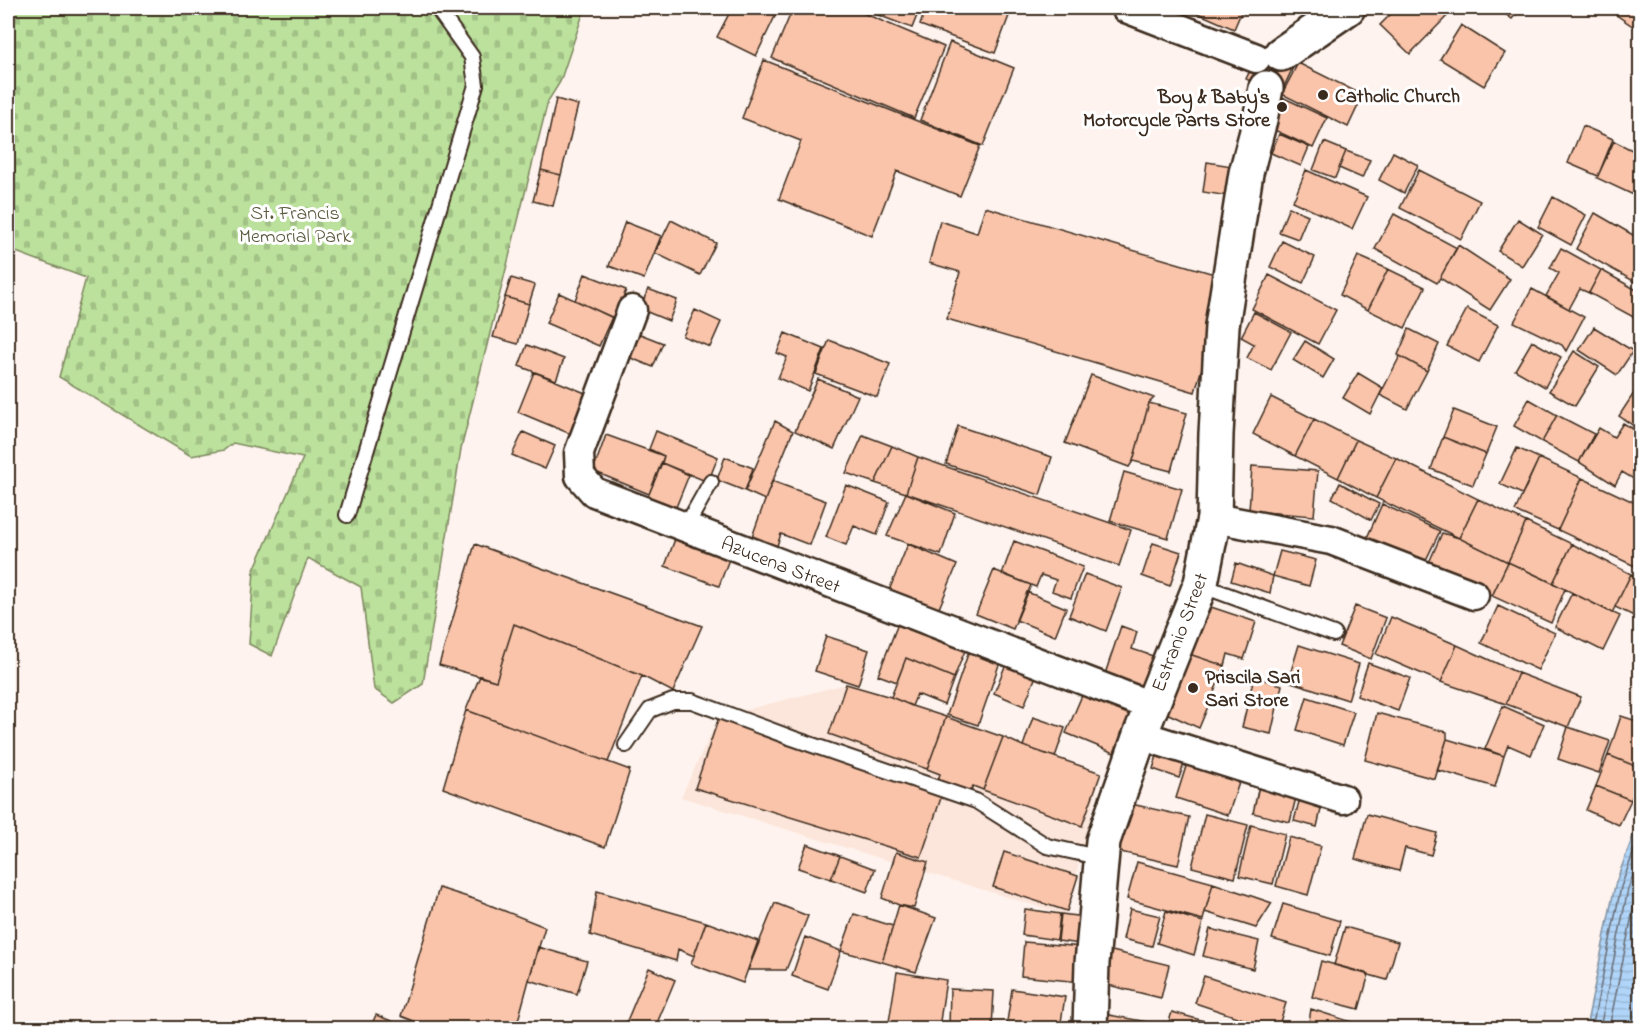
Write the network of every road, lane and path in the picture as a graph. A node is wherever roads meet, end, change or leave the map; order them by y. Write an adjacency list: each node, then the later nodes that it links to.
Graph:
1 (437, 8): 7 (lane)
2 (1126, 8): 4 (street)
3 (1348, 8): 4 (street)
4 (1267, 67): 8 (street, Estranio Street)
5 (632, 310): 9 (street, Azucena Street)
6 (711, 482): 9 (lane)
7 (347, 515)
8 (1214, 518): 10 (street, Estranio Street); 11 (street)
9 (685, 528): 13 (street, Azucena Street)
10 (1201, 583): 12 (lane); 13 (street, Estranio Street)
11 (1474, 595)
12 (1334, 634)
13 (1145, 721): 15 (street, Azucena Street); 16 (street, Estranio Street)
14 (626, 745): 16 (lane)
15 (1343, 799)
16 (1102, 858): 17 (street, Estranio Street)
17 (1090, 1029)

